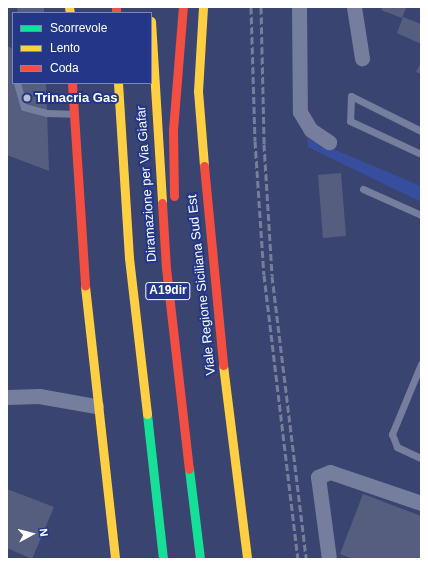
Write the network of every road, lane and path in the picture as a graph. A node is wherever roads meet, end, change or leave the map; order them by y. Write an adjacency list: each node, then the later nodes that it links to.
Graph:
1 (183, 7): 15 (main road)
2 (203, 7): 27 (main road, Viale Regione Siciliana Sud Est)
3 (299, 7): 12 (street)
4 (354, 7): 6 (street)
5 (152, 37): 22 (main road, Diramazione per Via Giafar / A19dir)
6 (362, 58)
7 (17, 84): 10 (lane)
8 (72, 84): 10 (main road)
9 (118, 84): 25 (main road, Diramazione per Via Giafar / A19dir)
10 (74, 114): 20 (main road)
11 (421, 131): 13 (lane)
12 (329, 142)
13 (421, 154)
14 (363, 189): 16 (lane)
15 (174, 210)
16 (421, 215)
17 (182, 319): 22 (main road)
18 (421, 364): 21 (lane)
19 (7, 397): 20 (street)
20 (96, 406): 24 (main road)
21 (421, 458)
22 (188, 469): 26 (main road, Diramazione per Via Giafar / A19dir)
23 (421, 504): 28 (street)
24 (115, 559)
25 (163, 559)
26 (200, 559)
27 (247, 559)
28 (329, 559)

